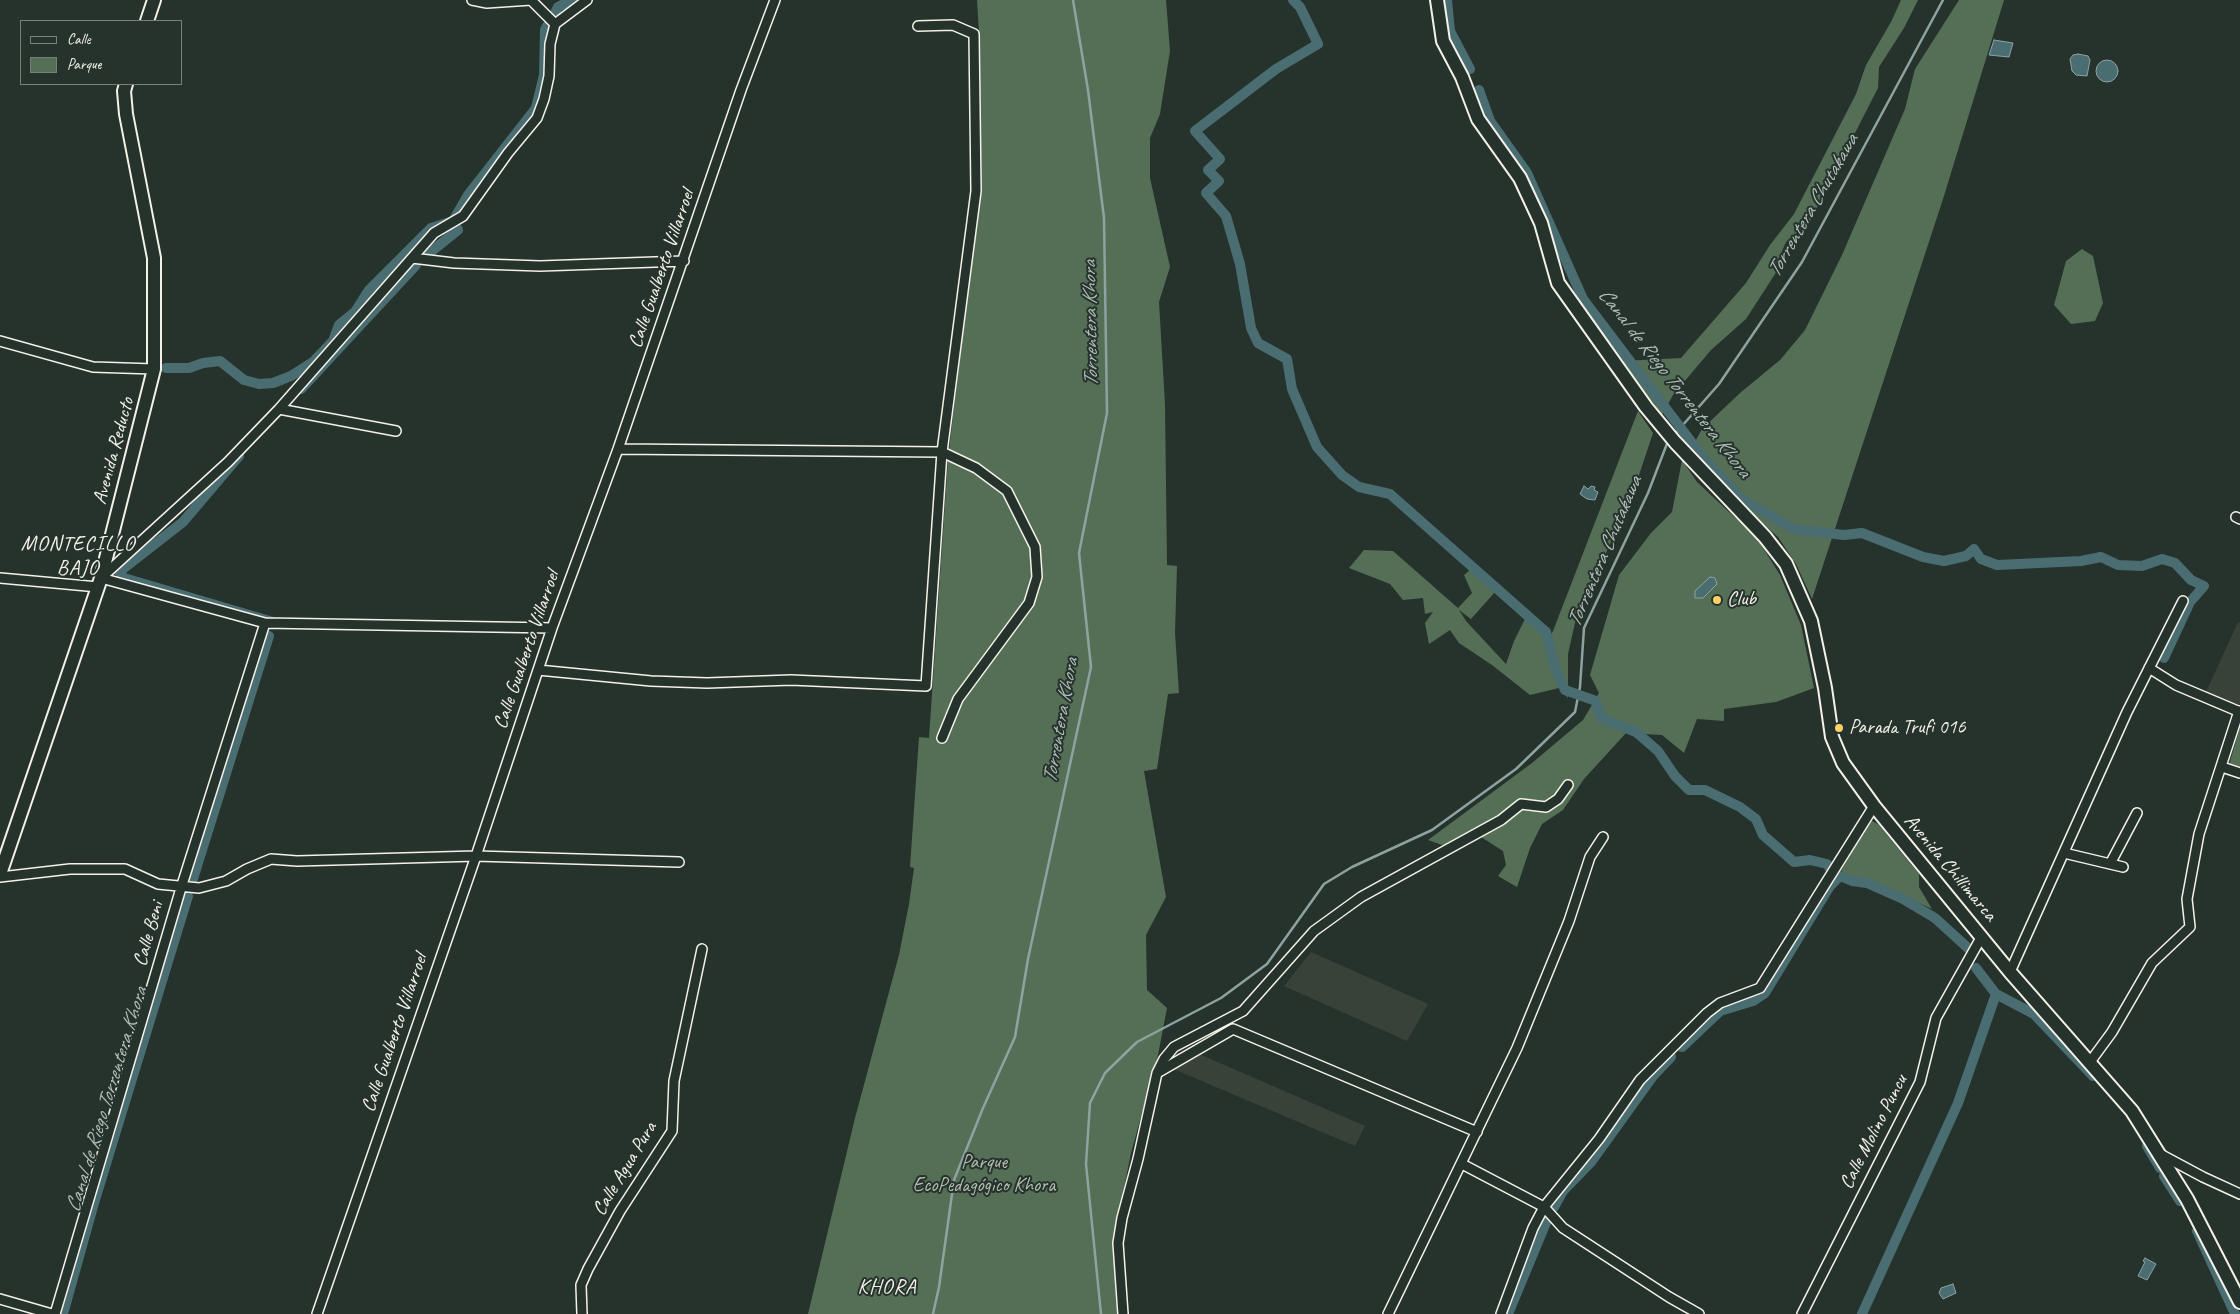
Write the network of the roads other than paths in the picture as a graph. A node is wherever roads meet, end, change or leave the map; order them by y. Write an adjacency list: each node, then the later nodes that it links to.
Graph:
1 (154, 0): 7 (street)
2 (472, 0): 3 (street)
3 (531, 0): 8 (street)
4 (587, 0): 8 (street)
5 (774, 0): 12 (street, Calle Gualberto Villarroel)
6 (1437, 0): 31 (street, Avenida Chillimarca)
7 (147, 20)
8 (555, 24): 11 (street)
9 (918, 26): 18 (street)
10 (126, 85): 14 (street, Avenida Reducto)
11 (412, 258): 12 (street); 15 (street)
12 (684, 261): 17 (street, Calle Gualberto Villarroel)
13 (0, 341): 14 (street)
14 (154, 370): 20 (street, Avenida Reducto)
15 (278, 409): 16 (street); 20 (street)
16 (396, 431)
17 (618, 449): 18 (street); 23 (street, Calle Gualberto Villarroel)
18 (942, 452): 25 (street); 27 (street)
19 (0, 578): 20 (street)
20 (99, 583): 22 (street); 39 (street, Avenida Reducto)
21 (2183, 601): 24 (street)
22 (265, 623): 23 (street); 40 (street, Calle Beni)
23 (552, 628): 25 (street, Calle Gualberto Villarroel)
24 (2149, 668): 26 (street); 34 (street)
25 (538, 670): 35 (street, Calle Gualberto Villarroel)
26 (2240, 712): 28 (street)
27 (942, 738)
28 (2222, 767): 29 (street); 44 (street)
29 (2240, 773)
30 (1568, 785): 45 (street)
31 (1874, 806): 41 (street, Avenida Chillimarca); 50 (street)
32 (2137, 813): 37 (street)
33 (1603, 837): 46 (street)
34 (2064, 853): 37 (street); 43 (street)
35 (476, 856): 36 (street); 40 (street); 54 (street, Calle Gualberto Villarroel)
36 (679, 862)
37 (2110, 864): 38 (street)
38 (2123, 867)
39 (0, 876): 40 (street)
40 (181, 888): 53 (street, Calle Beni)
41 (1982, 936): 43 (street, Avenida Chillimarca); 60 (street, Calle Molino Puncu)
42 (702, 949): 55 (street, Calle Agua Pura)
43 (2010, 972): 44 (street, Avenida Chillimarca)
44 (2090, 1062): 47 (street, Avenida Chillimarca)
45 (1157, 1073): 46 (street); 56 (street)
46 (1477, 1132): 48 (street)
47 (2160, 1154): 49 (street); 52 (street, Avenida Chillimarca)
48 (1462, 1164): 50 (street); 57 (street)
49 (2240, 1194)
50 (1544, 1207): 58 (street); 59 (street)
51 (0, 1299): 53 (street)
52 (2240, 1302)
53 (53, 1314)
54 (317, 1314)
55 (582, 1314)
56 (1123, 1314)
57 (1388, 1314)
58 (1501, 1314)
59 (1699, 1314)
60 (1802, 1314)

